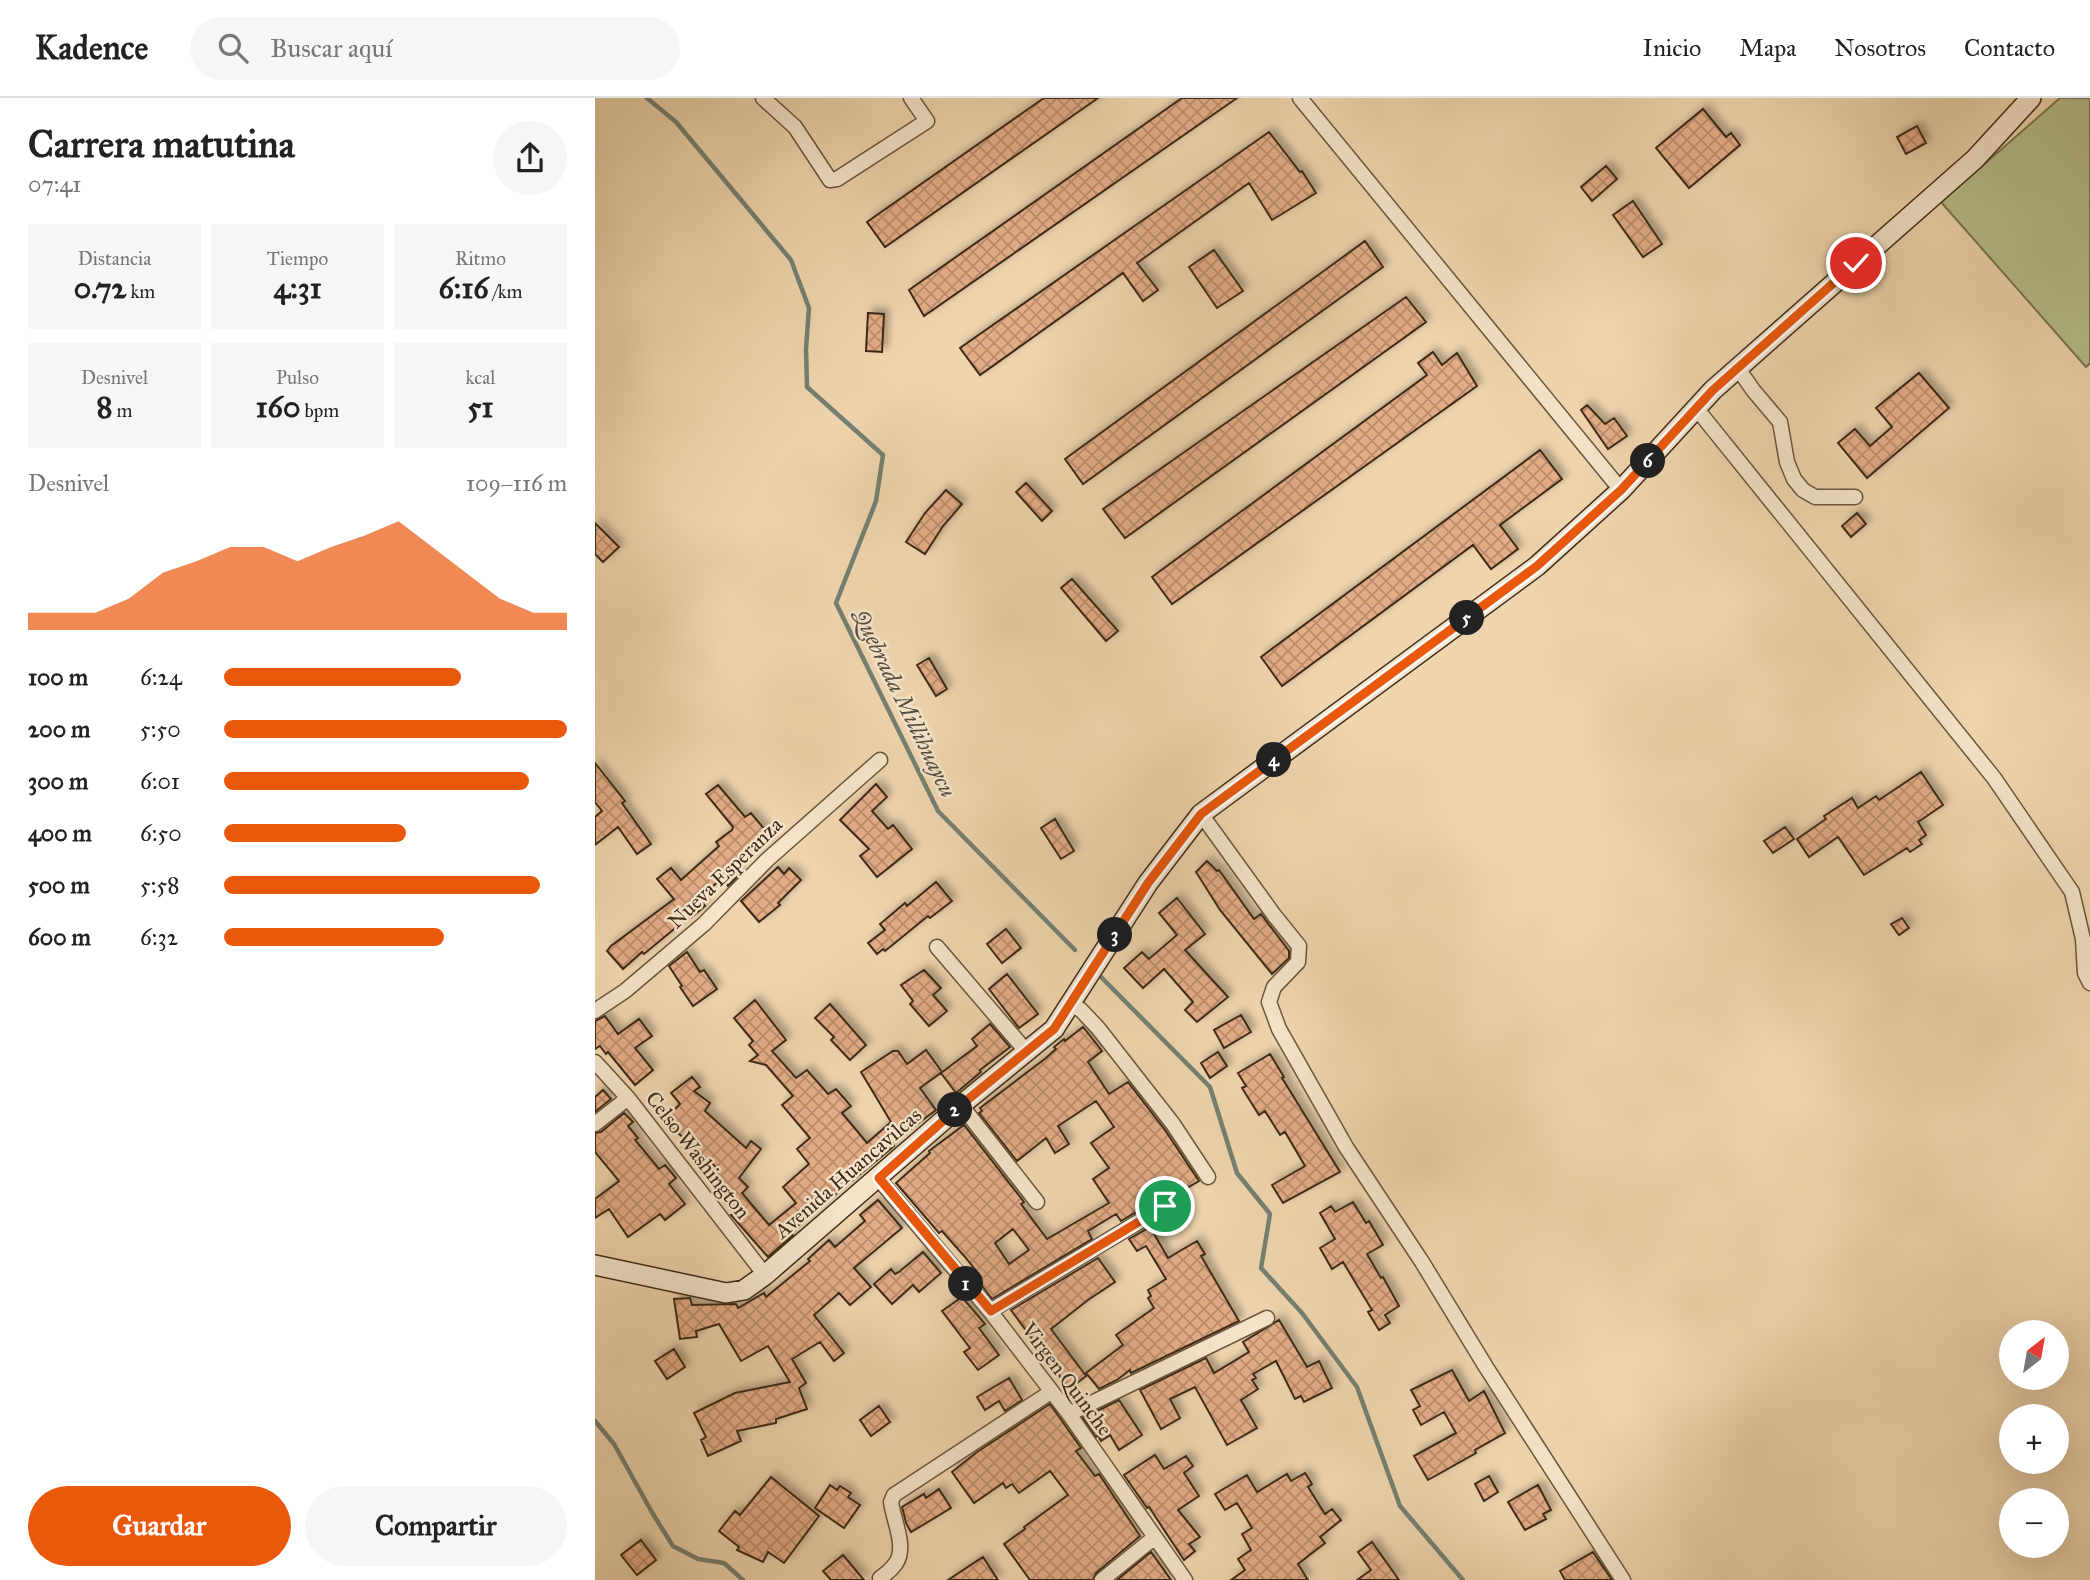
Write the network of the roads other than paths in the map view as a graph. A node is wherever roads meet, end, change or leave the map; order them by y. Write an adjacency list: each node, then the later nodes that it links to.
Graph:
1 (763, 98): 2 (street)
2 (911, 98)
3 (1300, 98): 7 (street)
4 (2031, 98): 5 (street, Avenida Huancavilcas)
5 (1737, 367): 6 (street, Avenida Huancavilcas); 8 (street)
6 (1696, 408): 7 (street, Avenida Huancavilcas); 12 (street)
7 (1621, 490): 10 (street, Avenida Huancavilcas)
8 (1855, 497)
9 (880, 760): 14 (street, Nueva Esperanza)
10 (1201, 814): 13 (street, Avenida Huancavilcas); 34 (street)
11 (937, 947): 15 (street)
12 (2090, 983)
13 (1070, 1004): 15 (street, Avenida Huancavilcas); 20 (street)
14 (595, 1011)
15 (1026, 1051): 18 (street, Avenida Huancavilcas)
16 (595, 1062): 17 (street, Celso Washington)
17 (628, 1098): 19 (street); 25 (street, Celso Washington)
18 (961, 1105): 21 (street, Avenida Huancavilcas); 22 (street)
19 (595, 1124)
20 (1207, 1177)
21 (879, 1178): 25 (street, Avenida Huancavilcas); 26 (street, Virgen Quinche)
22 (1037, 1202)
23 (1165, 1206): 26 (street)
24 (595, 1265): 25 (street, Avenida Huancavilcas)
25 (765, 1275)
26 (991, 1311): 28 (street, Virgen Quinche)
27 (1268, 1318): 29 (street)
28 (1051, 1392): 29 (street, Virgen Quinche); 31 (street)
29 (1069, 1414): 30 (street, Virgen Quinche)
30 (1155, 1537): 32 (street); 33 (street, Virgen Quinche)
31 (880, 1578)
32 (1101, 1580)
33 (1185, 1580)
34 (1623, 1580)

